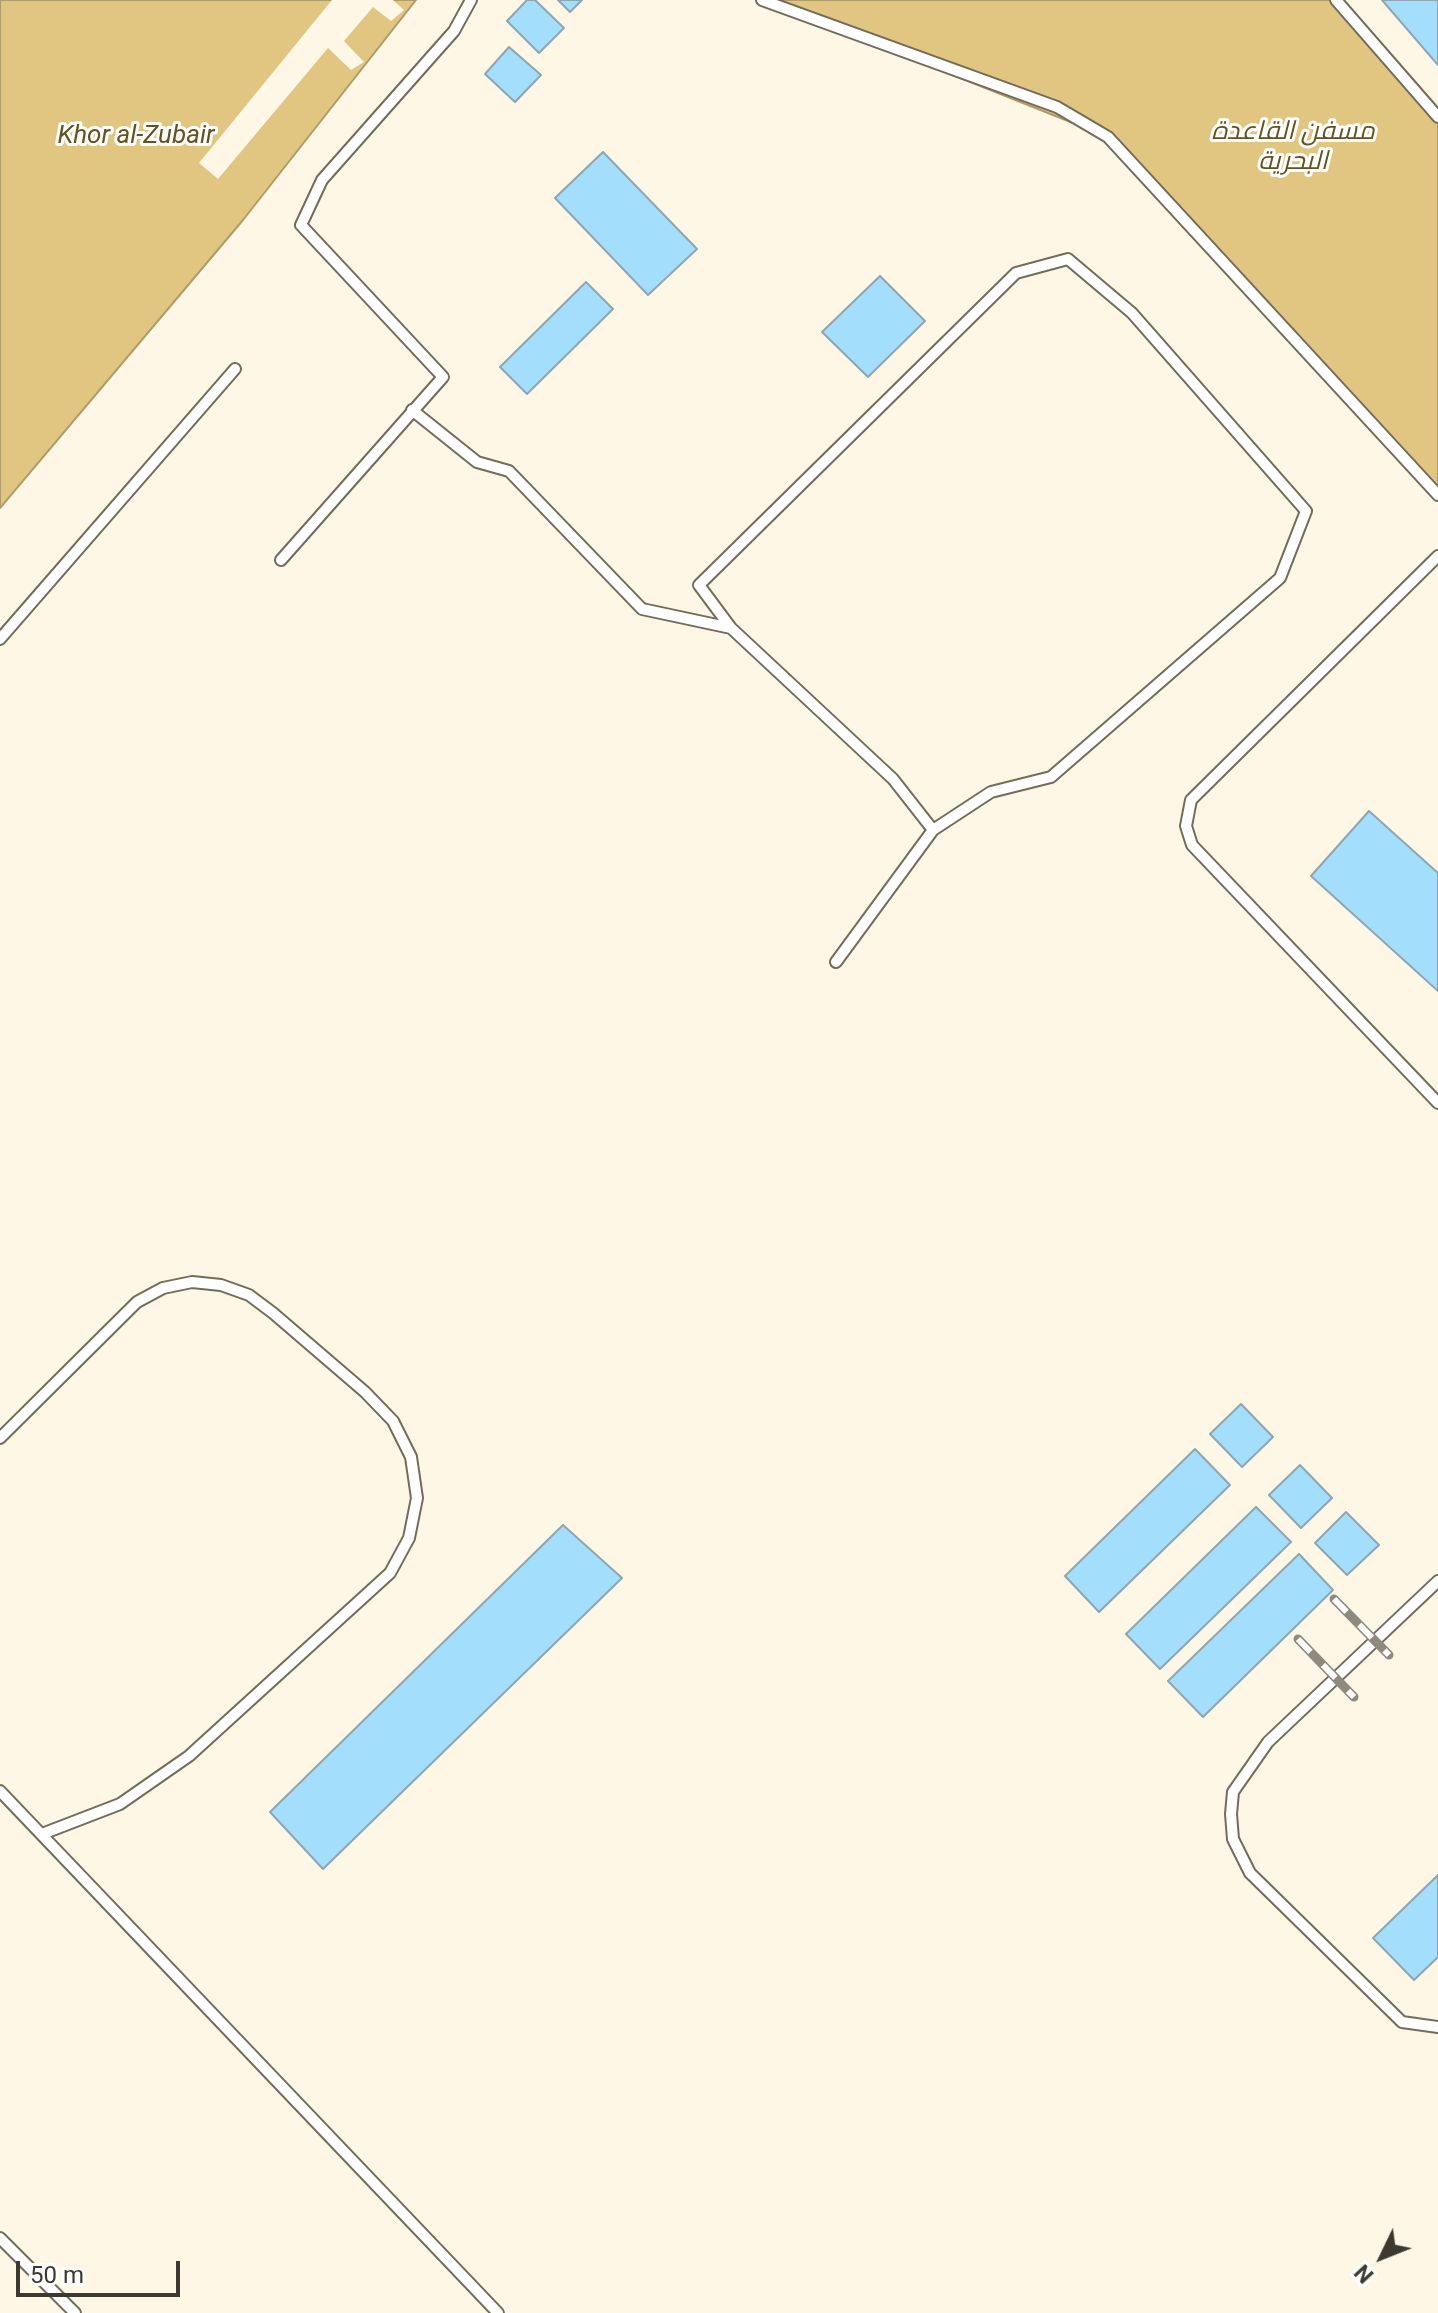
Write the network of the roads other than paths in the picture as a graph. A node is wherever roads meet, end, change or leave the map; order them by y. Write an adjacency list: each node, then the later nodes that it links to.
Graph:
1 (471, 0): 6 (lane)
2 (762, 0): 7 (lane)
3 (1336, 0): 4 (lane)
4 (1438, 117)
5 (235, 369): 11 (lane)
6 (412, 410): 9 (lane); 10 (lane)
7 (1438, 495)
8 (1438, 556): 14 (lane)
9 (281, 560)
10 (731, 628): 12 (lane); 12 (lane)
11 (0, 639)
12 (933, 830): 13 (lane)
13 (836, 962)
14 (1438, 1103)
15 (0, 1438): 18 (lane)
16 (1438, 1581): 19 (lane)
17 (0, 1791): 18 (lane)
18 (42, 1834): 22 (lane)
19 (1438, 2027)
20 (0, 2238): 21 (lane)
21 (75, 2313)
22 (498, 2313)

